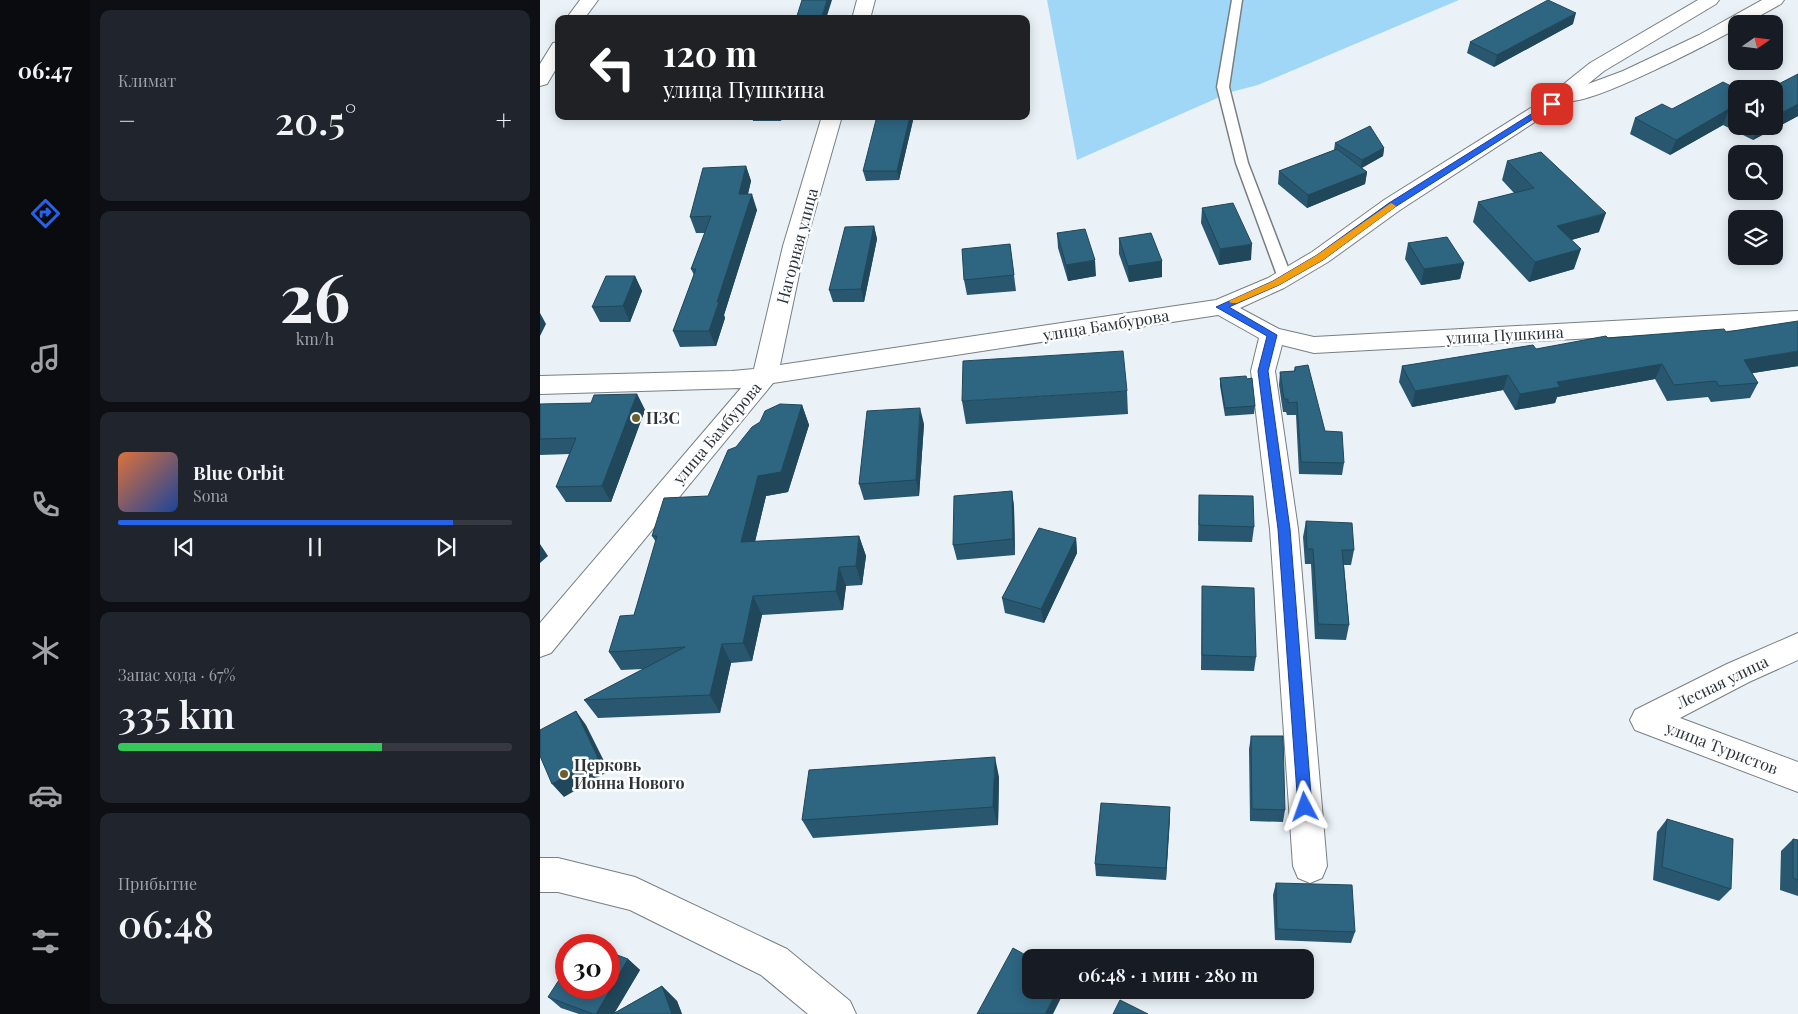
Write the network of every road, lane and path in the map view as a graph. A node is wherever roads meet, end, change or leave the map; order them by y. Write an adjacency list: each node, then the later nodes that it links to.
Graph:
1 (584, 0): 2 (lane)
2 (588, 0): 7 (street)
3 (866, 0): 8 (street)
4 (1237, 0): 13 (lane)
5 (1710, 0): 11 (street, улица Бамбурова)
6 (1775, 0): 11 (street)
7 (578, 15)
8 (861, 15)
9 (555, 54): 10 (street)
10 (540, 80)
11 (1552, 104): 13 (street, улица Бамбурова)
12 (831, 120): 17 (street, Нагорная улица)
13 (1285, 278): 14 (street, улица Бамбурова)
14 (1221, 307): 16 (street, улица Пушкина); 17 (street, улица Бамбурова)
15 (1798, 319): 16 (street, улица Пушкина)
16 (1272, 335): 25 (street)
17 (764, 376): 18 (street); 20 (street, улица Бамбурова)
18 (709, 381): 19 (street); 20 (street)
19 (540, 385)
20 (722, 427): 21 (street, улица Бамбурова)
21 (540, 644)
22 (1798, 646): 23 (street, Лесная улица)
23 (1646, 720): 24 (street, улица Туристов)
24 (1798, 777)
25 (1310, 866)
26 (540, 875): 27 (street)
27 (837, 1014)

